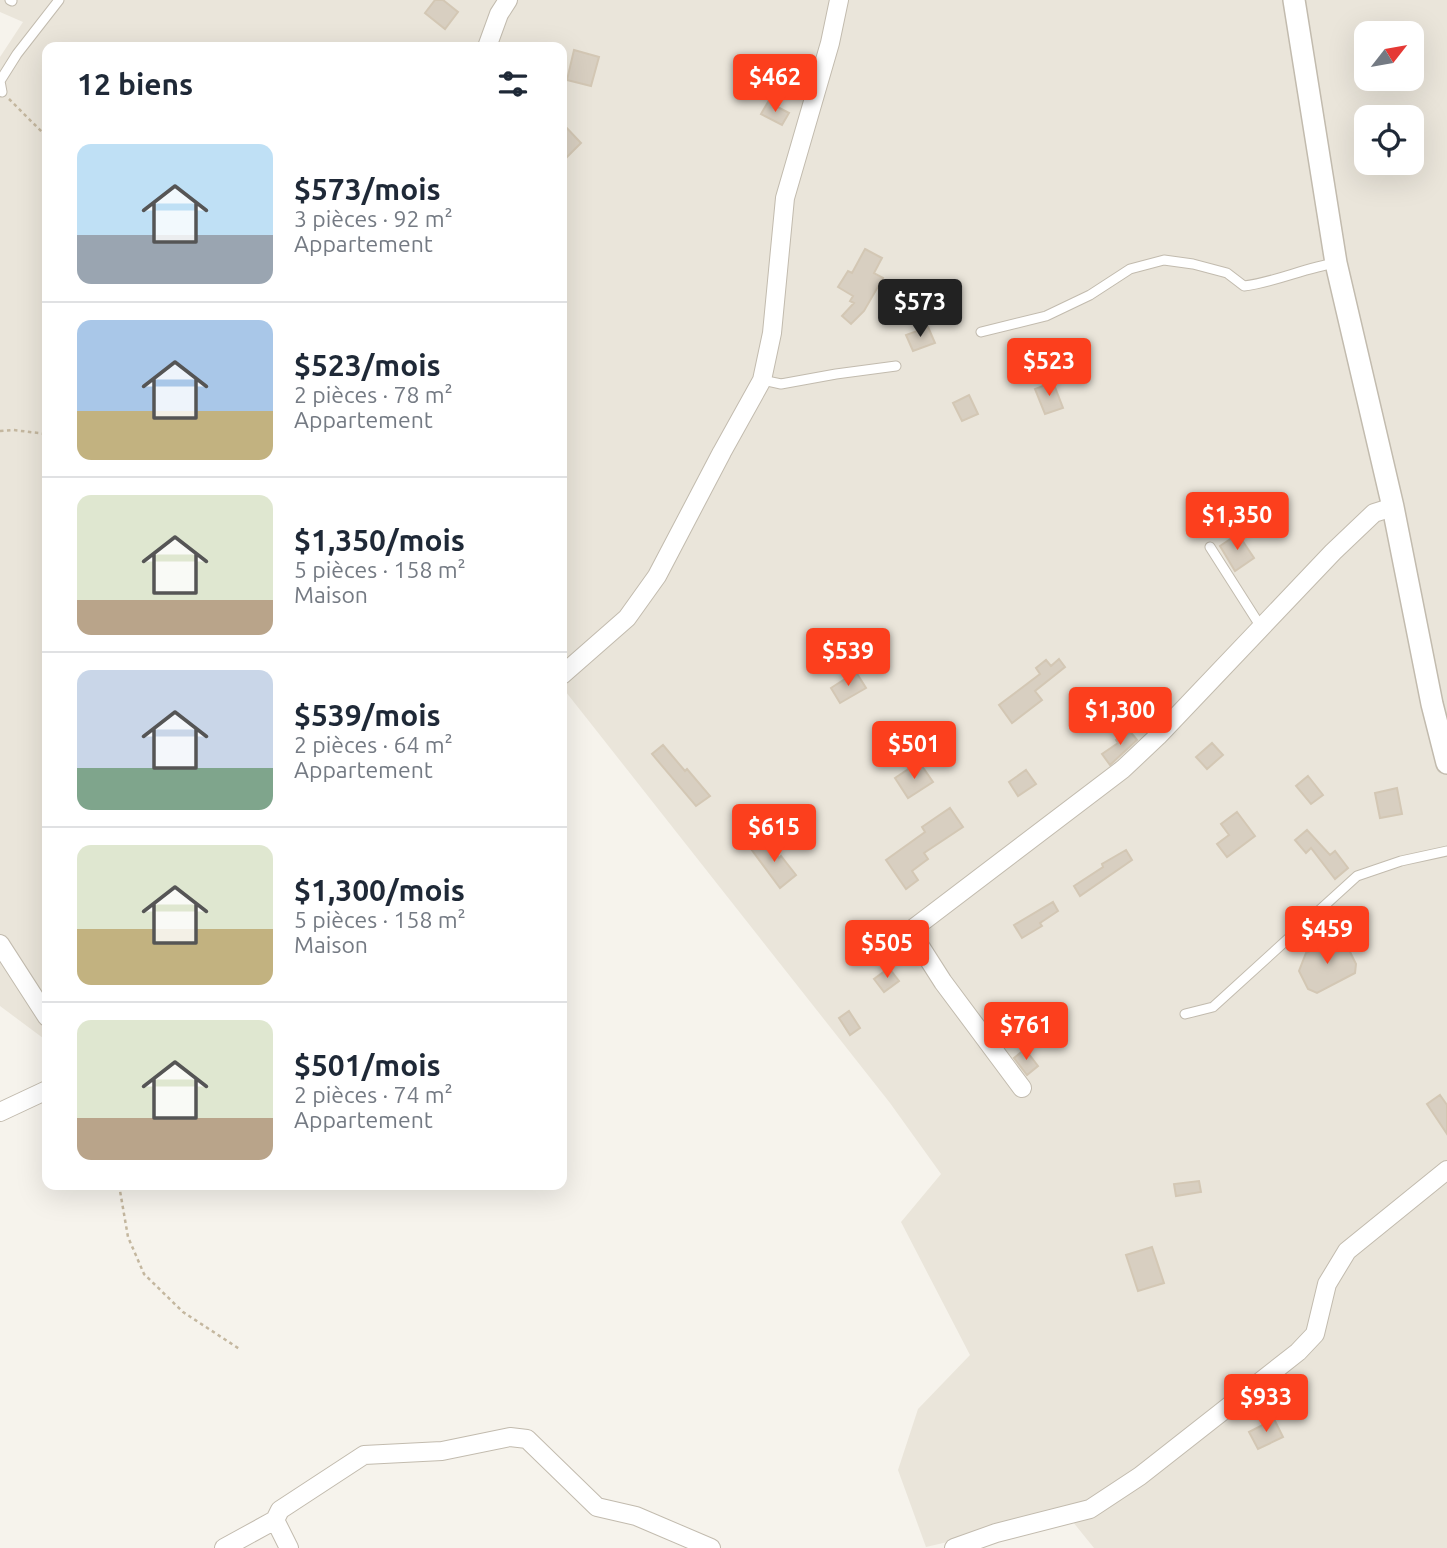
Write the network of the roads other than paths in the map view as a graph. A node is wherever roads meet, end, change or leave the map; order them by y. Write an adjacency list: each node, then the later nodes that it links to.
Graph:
1 (59, 0): 6 (lane)
2 (508, 0): 5 (street)
3 (839, 0): 10 (street)
4 (1294, 0): 7 (street)
5 (489, 42)
6 (2, 92)
7 (1336, 263): 8 (lane); 11 (street)
8 (981, 332)
9 (896, 366): 10 (lane)
10 (762, 380): 14 (street)
11 (1393, 507): 13 (street); 15 (street)
12 (1210, 547): 13 (lane)
13 (1261, 627): 20 (street)
14 (567, 671)
15 (1447, 763)
16 (1447, 850): 19 (lane)
17 (0, 944): 18 (street)
18 (42, 1009)
19 (1185, 1014)
20 (1022, 1088)
21 (42, 1092): 22 (street)
22 (0, 1112)
23 (1447, 1170): 28 (street)
24 (275, 1521): 25 (street); 26 (street); 27 (street)
25 (224, 1548)
26 (289, 1548)
27 (711, 1548)
28 (954, 1548)

